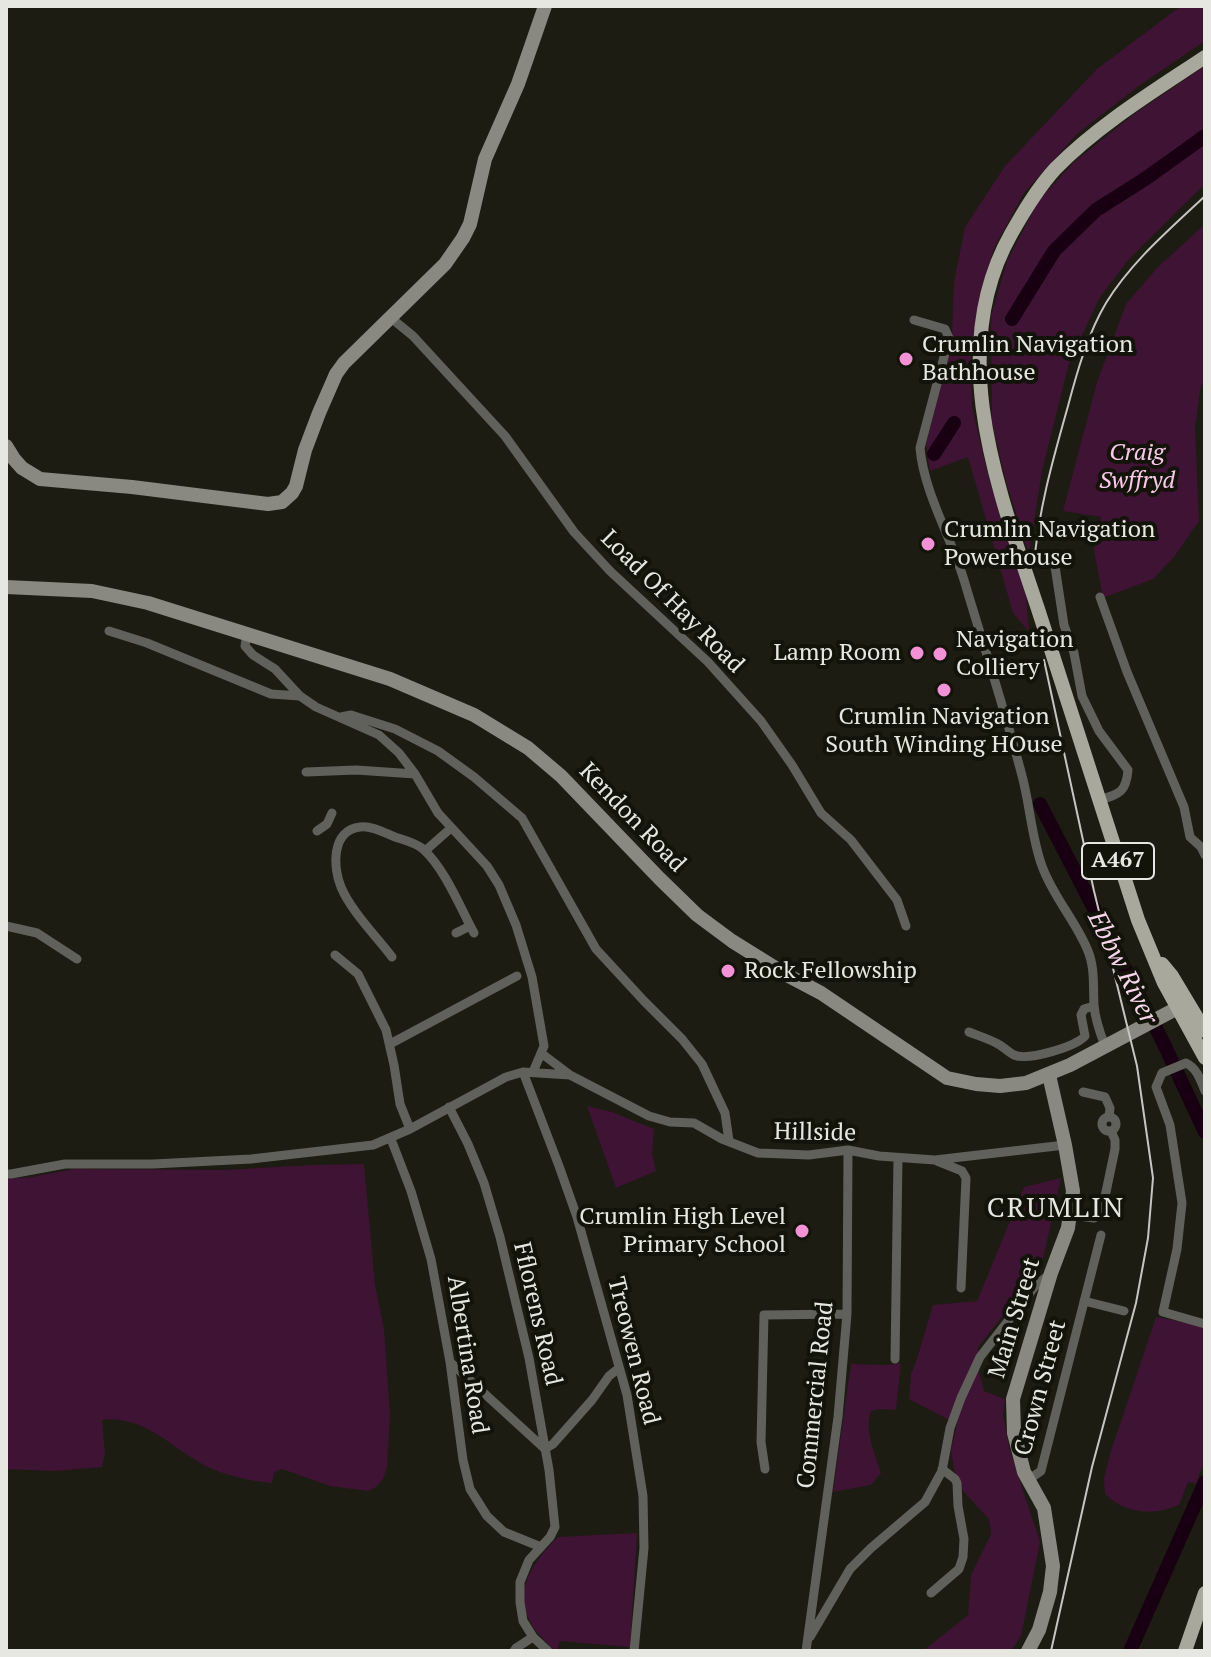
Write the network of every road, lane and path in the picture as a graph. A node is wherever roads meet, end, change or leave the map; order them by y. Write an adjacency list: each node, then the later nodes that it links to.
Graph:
1 (545, 6): 3 (street)
2 (1205, 57): 15 (main road, A467)
3 (391, 318): 5 (street); 24 (street, Load Of Hay Road)
4 (914, 320): 31 (street)
5 (6, 446)
6 (1054, 560): 15 (street)
7 (6, 587): 10 (street, Kendon Road)
8 (1100, 597): 22 (street)
9 (109, 631): 11 (street)
10 (247, 634): 11 (street); 40 (street, Kendon Road)
11 (300, 696): 12 (street)
12 (341, 717): 14 (street); 46 (street)
13 (306, 772): 14 (street)
14 (415, 774): 18 (street)
15 (1099, 800): 30 (main road, A467)
16 (332, 813): 17 (street)
17 (327, 824): 19 (street); 20 (street)
18 (451, 828): 21 (street); 36 (street)
19 (317, 831)
20 (342, 838): 21 (street); 27 (street)
21 (425, 851): 25 (street)
22 (1205, 855)
23 (6, 926): 28 (street)
24 (906, 926)
25 (456, 933)
26 (335, 955): 34 (street)
27 (392, 957)
28 (77, 959)
29 (517, 976): 34 (street)
30 (1183, 1005): 32 (main road, A467); 35 (street, Kendon Road); 37 (main road, A467)
31 (1094, 1006): 33 (street); 35 (street)
32 (1205, 1031)
33 (969, 1032)
34 (390, 1044): 44 (street)
35 (1105, 1046): 40 (street, Kendon Road)
36 (541, 1053): 38 (street); 39 (street)
37 (1205, 1058)
38 (528, 1072): 39 (street, Hillside); 43 (street); 62 (street, Treowen Road)
39 (570, 1075): 46 (street, Hillside)
40 (1049, 1075): 47 (street, Main Street)
41 (1205, 1091): 59 (street)
42 (1083, 1092): 52 (street)
43 (449, 1107): 44 (street); 63 (street, Fflorens Road)
44 (410, 1129): 45 (street)
45 (391, 1139): 51 (street); 61 (street, Albertina Road)
46 (729, 1141): 48 (street, Hillside)
47 (1065, 1145): 50 (street, Hillside); 52 (street, Main Street)
48 (848, 1150): 49 (street, Hillside); 58 (street, Commercial Road)
49 (898, 1158): 50 (street, Hillside); 60 (street)
50 (935, 1160): 55 (street)
51 (6, 1174)
52 (1071, 1215): 54 (street, Main Street)
53 (1101, 1235): 56 (street, Crown Street)
54 (1051, 1273): 65 (street); 66 (street, Main Street)
55 (961, 1288)
56 (1084, 1301): 57 (street, Crown Street); 66 (street, Crown Street)
57 (1124, 1311)
58 (847, 1314): 64 (street); 71 (street, Commercial Road)
59 (1205, 1324)
60 (895, 1359)
61 (450, 1362): 63 (street); 67 (street, Albertina Road)
62 (619, 1368): 63 (street); 74 (street, Treowen Road)
63 (545, 1449): 67 (street, Fflorens Road)
64 (765, 1469)
65 (942, 1469): 68 (street); 71 (street)
66 (1028, 1480): 75 (street, Main Street)
67 (541, 1547): 70 (street)
68 (931, 1593)
69 (1205, 1593): 76 (main road)
70 (533, 1637): 72 (street); 73 (street)
71 (806, 1647)
72 (514, 1651)
73 (548, 1651)
74 (634, 1651)
75 (1028, 1651)
76 (1185, 1651)

